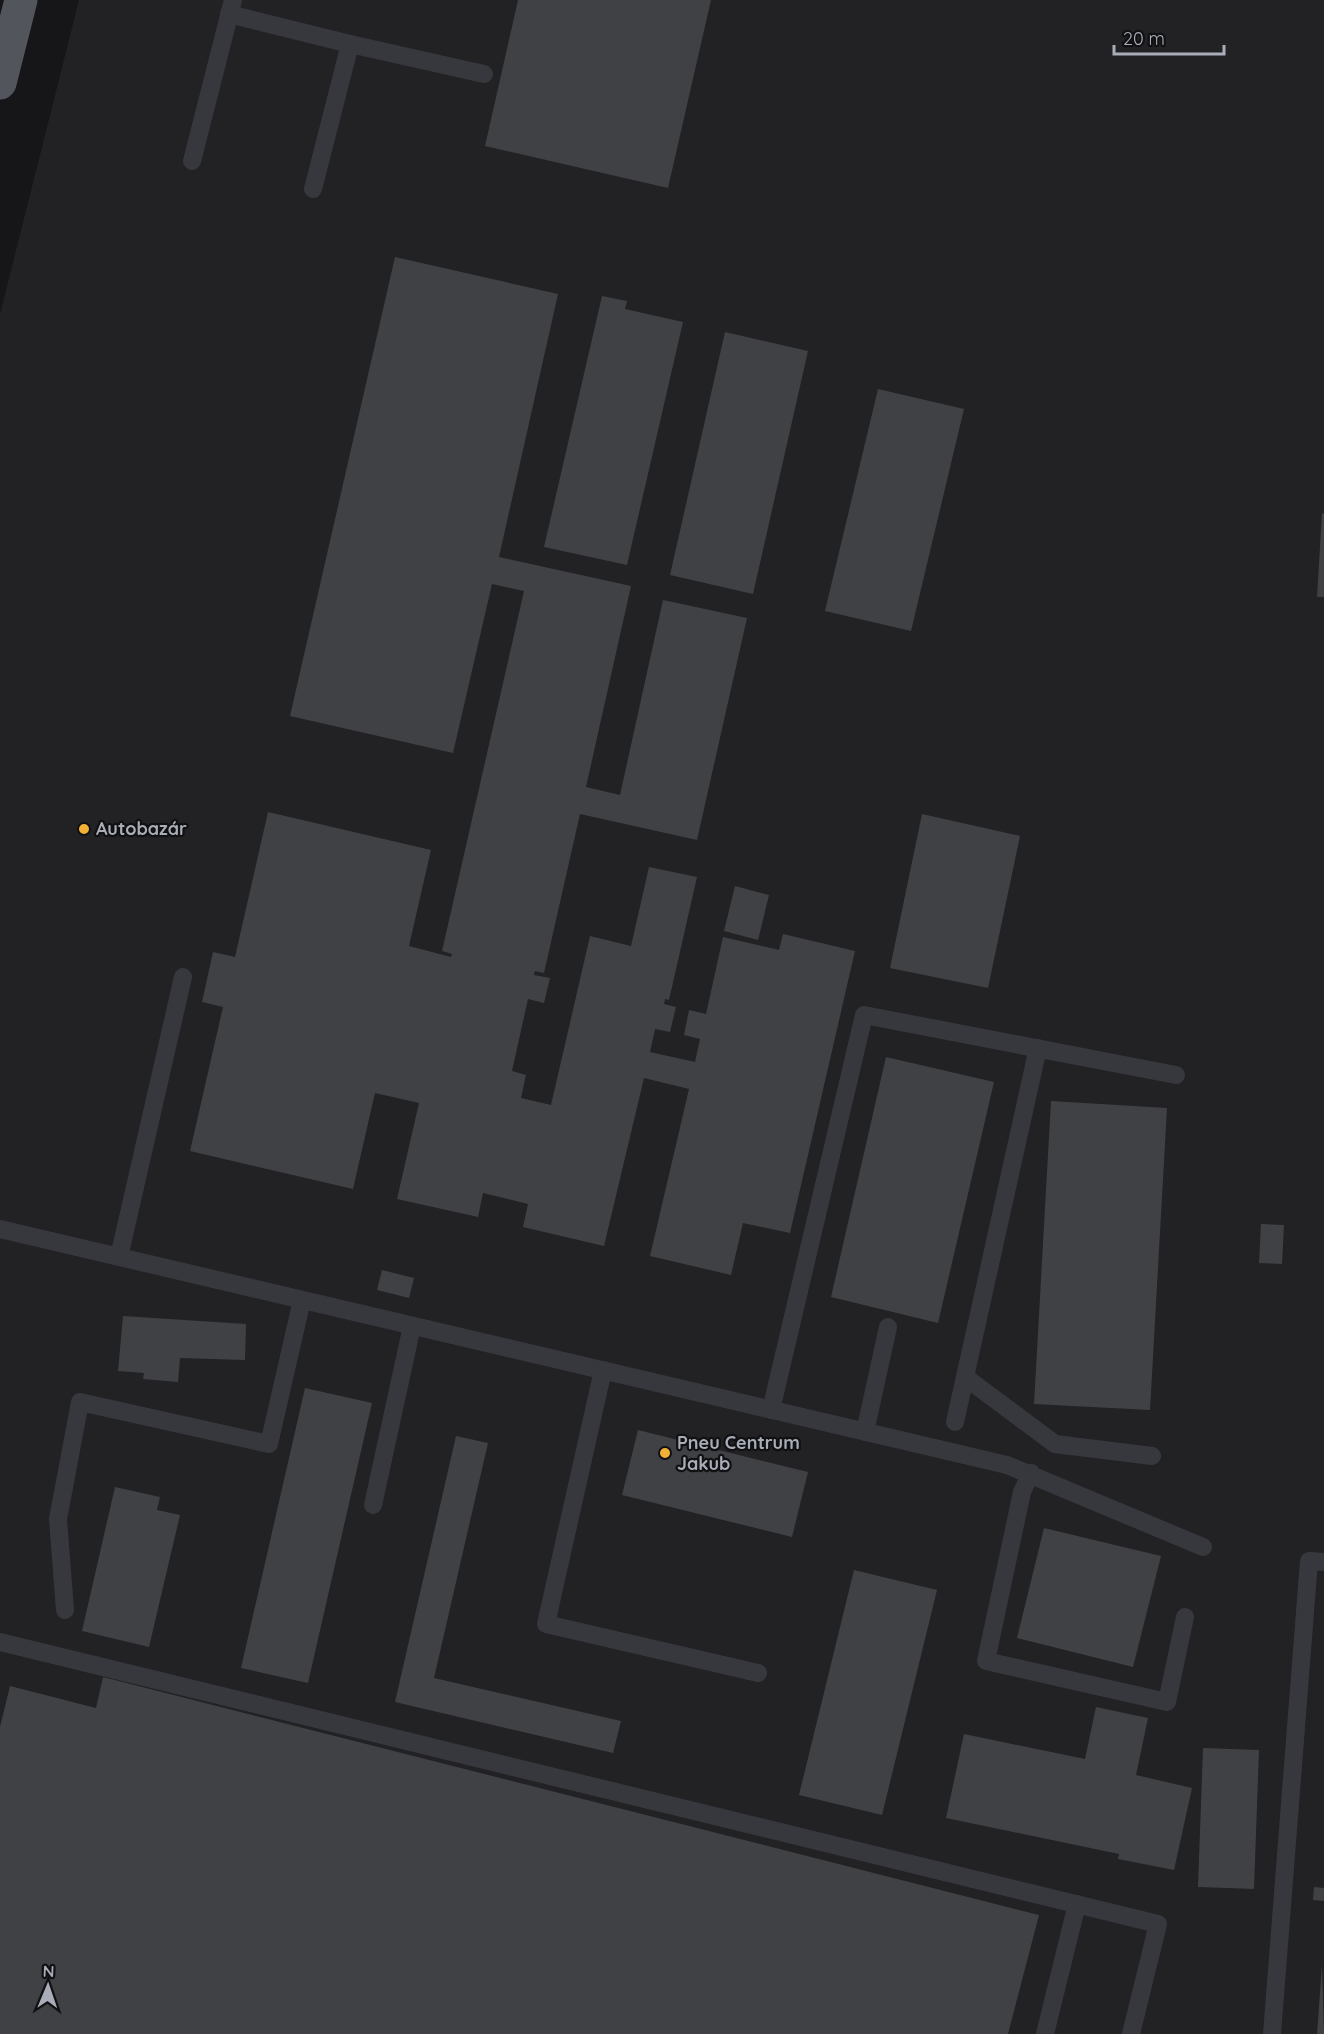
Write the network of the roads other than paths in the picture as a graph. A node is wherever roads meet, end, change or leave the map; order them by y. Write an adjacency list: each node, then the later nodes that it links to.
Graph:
1 (21, 0): 5 (main road)
2 (231, 7): 3 (lane); 6 (lane)
3 (350, 44): 4 (lane); 7 (lane)
4 (484, 74)
5 (0, 83)
6 (192, 161)
7 (313, 189)
8 (183, 977): 12 (lane)
9 (1038, 1048): 10 (lane); 17 (lane); 18 (lane)
10 (1176, 1075)
11 (0, 1229): 12 (lane)
12 (119, 1257): 13 (lane)
13 (302, 1300): 14 (lane); 26 (lane)
14 (412, 1326): 16 (lane); 23 (lane)
15 (888, 1327): 20 (lane)
16 (603, 1370): 18 (lane); 29 (lane)
17 (965, 1377): 19 (lane); 21 (lane)
18 (771, 1410): 20 (lane)
19 (955, 1422)
20 (865, 1432): 22 (lane)
21 (1152, 1456)
22 (1031, 1473): 24 (lane); 27 (lane)
23 (373, 1505)
24 (1203, 1547)
25 (1324, 1562): 33 (lane)
26 (65, 1610)
27 (1185, 1617)
28 (0, 1642): 30 (lane)
29 (758, 1673)
30 (1077, 1904): 31 (lane); 32 (lane)
31 (1045, 2034)
32 (1131, 2034)
33 (1272, 2034)

